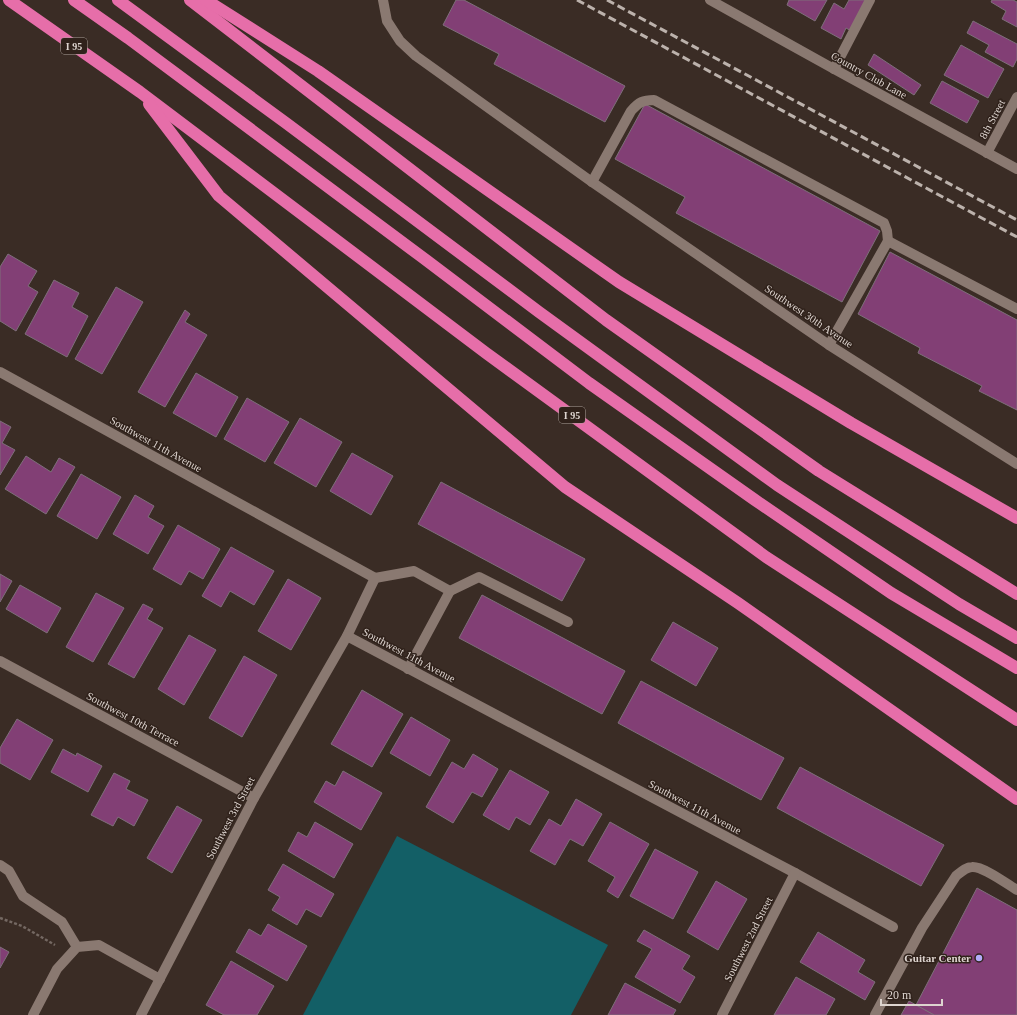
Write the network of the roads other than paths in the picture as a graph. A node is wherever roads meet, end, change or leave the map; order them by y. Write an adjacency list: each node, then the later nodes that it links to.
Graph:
1 (8, 0): 10 (highway, I 95)
2 (74, 0): 28 (highway)
3 (118, 0): 26 (highway)
4 (190, 0): 23 (highway)
5 (206, 0): 20 (highway)
6 (383, 0): 14 (street, Southwest 30th Avenue)
7 (710, 0): 9 (street, Country Club Lane)
8 (870, 0): 9 (street)
9 (834, 69): 12 (street, Country Club Lane)
10 (140, 92): 30 (highway, I 95); 32 (highway)
11 (1017, 97): 12 (street, 8th Street)
12 (987, 153): 13 (street, Country Club Lane)
13 (1017, 169)
14 (592, 182): 15 (street); 17 (street, Southwest 30th Avenue)
15 (888, 241): 16 (street); 17 (street)
16 (1017, 309)
17 (829, 345): 19 (street, Southwest 30th Avenue)
18 (0, 372): 21 (street, Southwest 11th Avenue)
19 (1017, 464)
20 (1017, 518)
21 (375, 578): 22 (street); 25 (street, Southwest 11th Avenue)
22 (450, 591): 24 (street); 29 (street)
23 (1017, 594)
24 (568, 622)
25 (347, 636): 29 (street, Southwest 11th Avenue); 31 (street, Southwest 3rd Street)
26 (1017, 638)
27 (0, 661): 31 (street, Southwest 10th Terrace)
28 (1017, 668)
29 (408, 669): 34 (street, Southwest 11th Avenue)
30 (1017, 720)
31 (254, 798): 38 (street, Southwest 3rd Street)
32 (1017, 799)
33 (0, 865): 37 (street)
34 (795, 873): 36 (street, Southwest 11th Avenue); 41 (street, Southwest 2nd Street)
35 (1017, 890): 42 (street)
36 (893, 927)
37 (77, 947): 38 (street); 39 (street)
38 (160, 979): 40 (street, Southwest 3rd Street)
39 (33, 1015)
40 (141, 1015)
41 (722, 1015)
42 (875, 1015)

